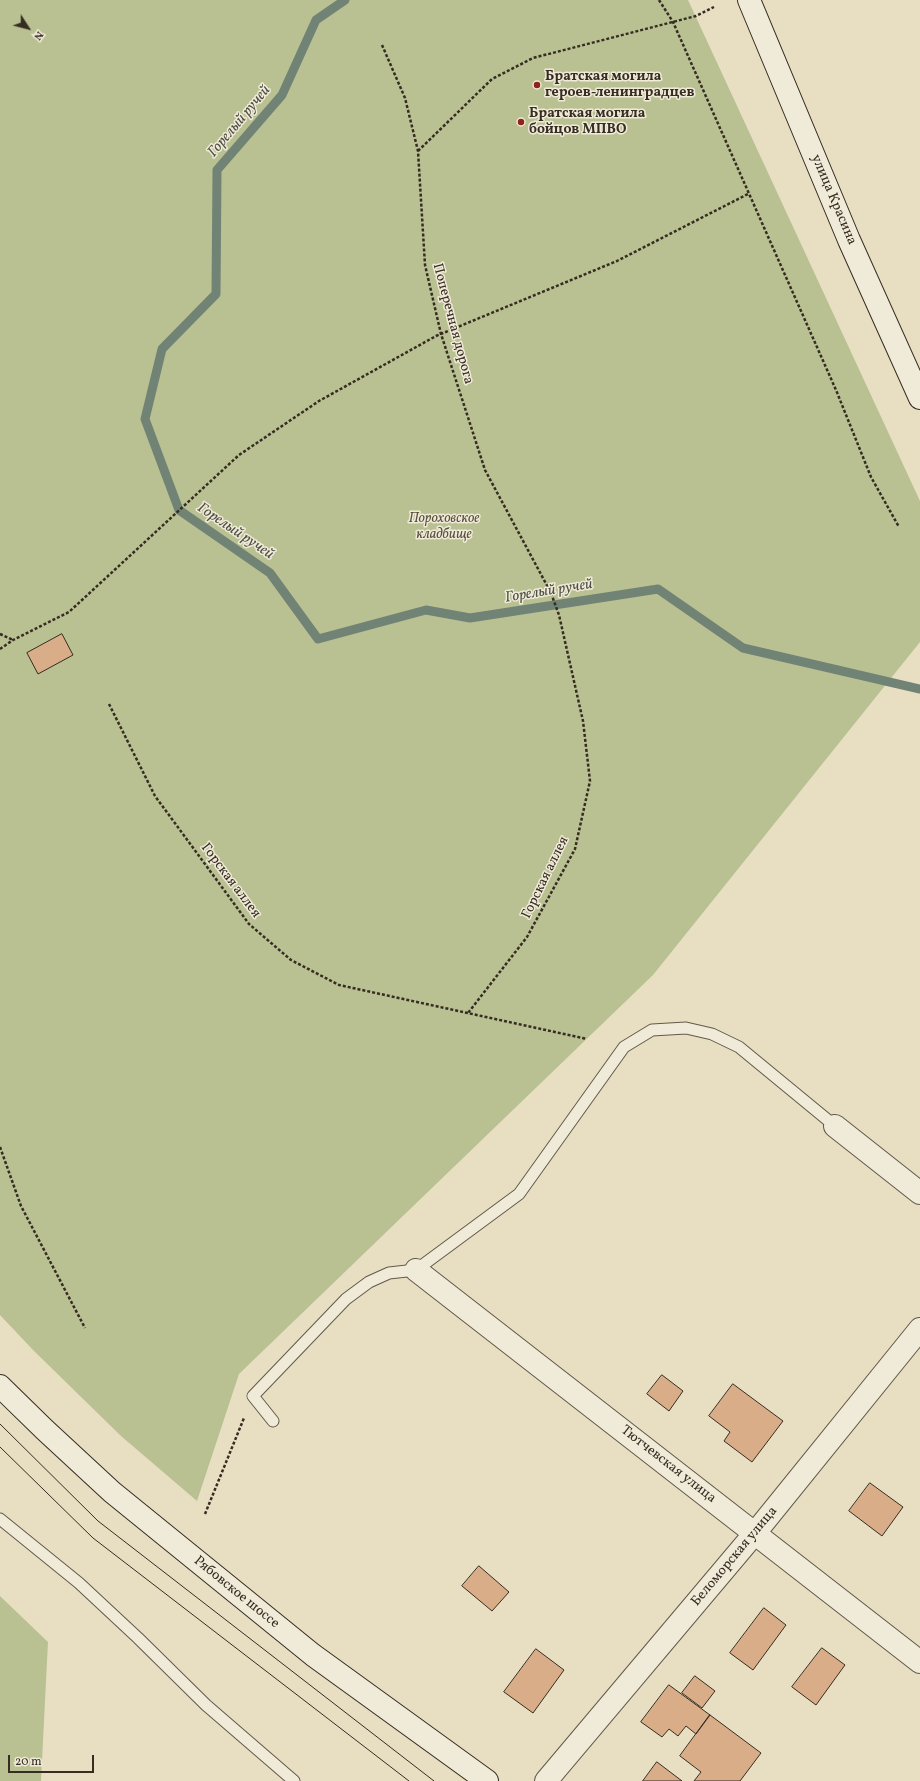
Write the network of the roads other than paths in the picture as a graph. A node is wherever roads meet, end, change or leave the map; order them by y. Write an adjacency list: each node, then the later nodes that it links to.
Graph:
1 (749, 0): 2 (street, улица Красина)
2 (920, 398)
3 (835, 1126): 4 (street); 5 (lane)
4 (920, 1193)
5 (416, 1270): 8 (lane); 10 (street, Тютчевская улица)
6 (920, 1329): 10 (street, Беломорская улица)
7 (0, 1386): 13 (street, Рябовское шоссе)
8 (272, 1421)
9 (0, 1519): 12 (lane)
10 (755, 1533): 11 (street, Тютчевская улица); 14 (street, Беломорская улица)
11 (920, 1662)
12 (294, 1781)
13 (487, 1781)
14 (546, 1781)

